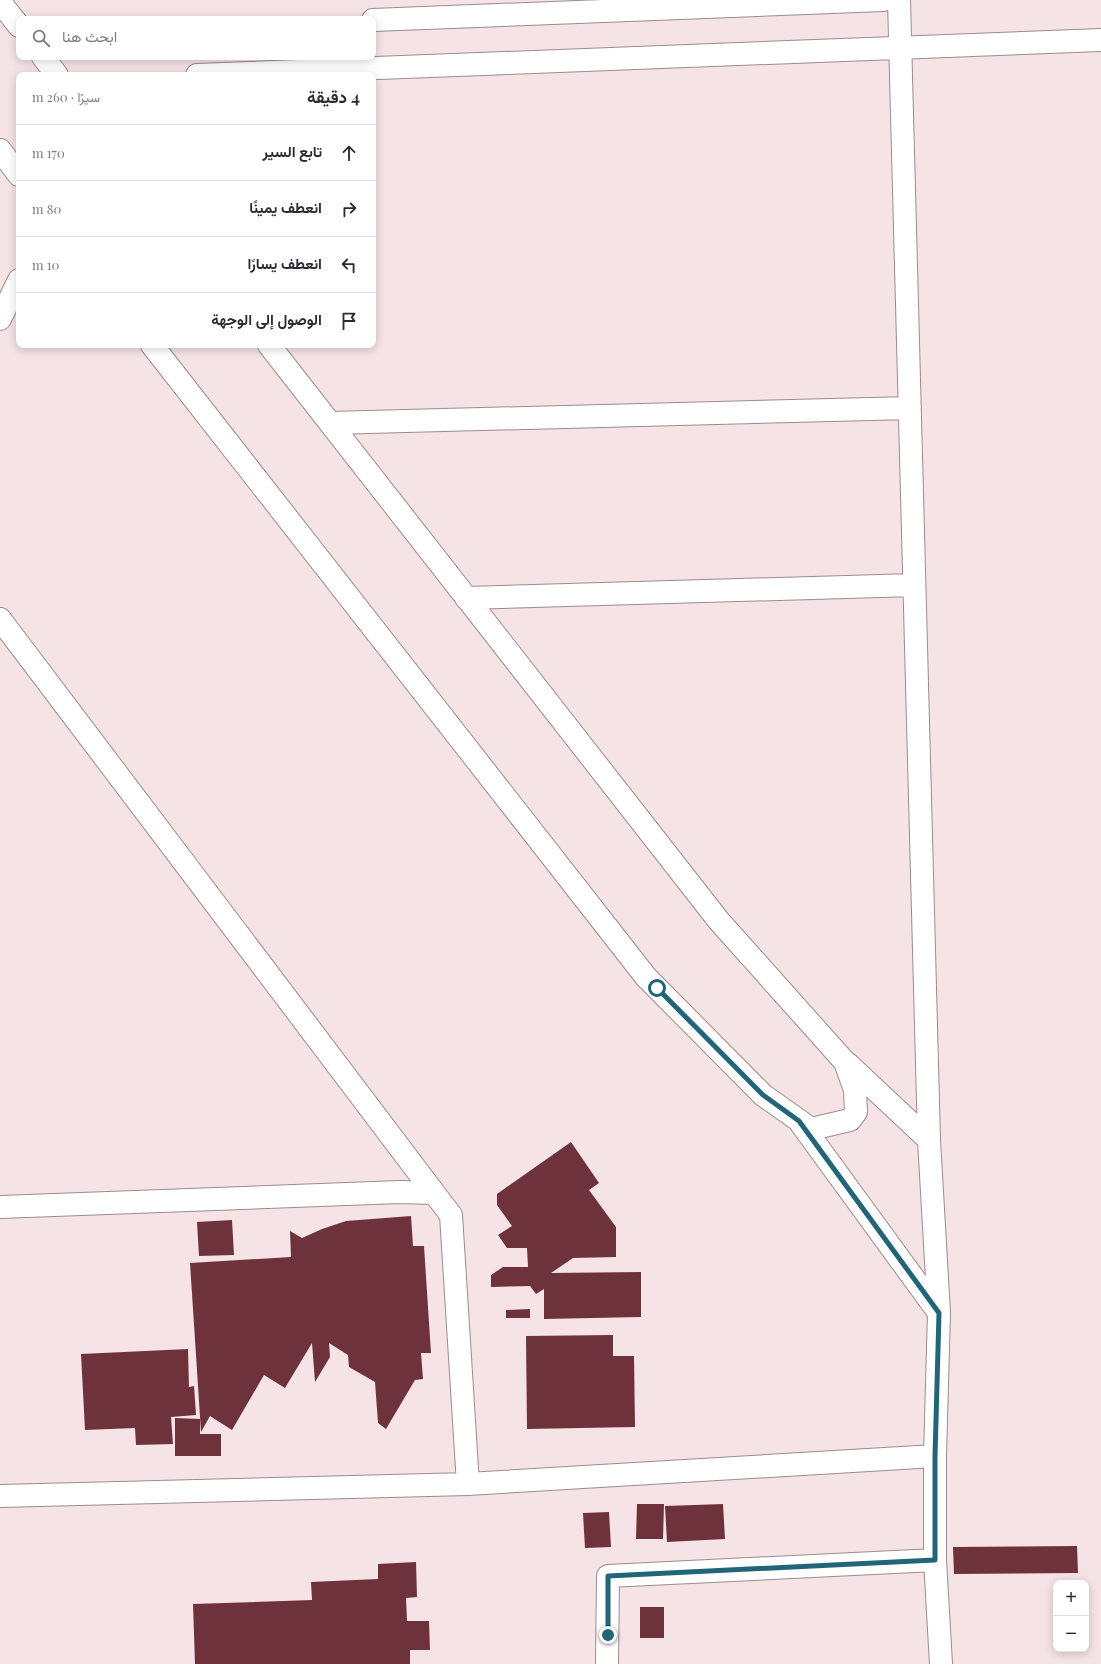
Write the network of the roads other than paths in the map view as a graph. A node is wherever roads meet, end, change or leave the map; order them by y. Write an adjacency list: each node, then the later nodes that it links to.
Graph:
1 (883, 0): 4 (street)
2 (899, 0): 7 (street)
3 (0, 2): 5 (street)
4 (376, 20)
5 (16, 22)
6 (1101, 40): 7 (street)
7 (900, 48): 10 (street); 17 (street)
8 (45, 60): 9 (street)
9 (55, 72)
10 (275, 72)
11 (0, 150): 12 (street)
12 (16, 171)
13 (16, 286): 14 (street)
14 (0, 319)
15 (154, 348): 23 (street)
16 (270, 348): 18 (street)
17 (910, 408): 18 (street); 19 (street)
18 (330, 423): 20 (street)
19 (914, 585): 20 (street); 24 (street)
20 (466, 598): 22 (street)
21 (0, 619): 25 (street)
22 (838, 1054): 23 (street); 24 (street)
23 (799, 1121): 27 (street)
24 (929, 1140): 27 (street)
25 (434, 1193): 26 (street); 29 (street)
26 (0, 1207)
27 (939, 1313): 28 (street)
28 (935, 1456): 29 (street); 31 (street)
29 (468, 1484): 30 (street)
30 (0, 1496)
31 (935, 1560): 32 (street); 33 (street)
32 (607, 1664)
33 (941, 1664)

